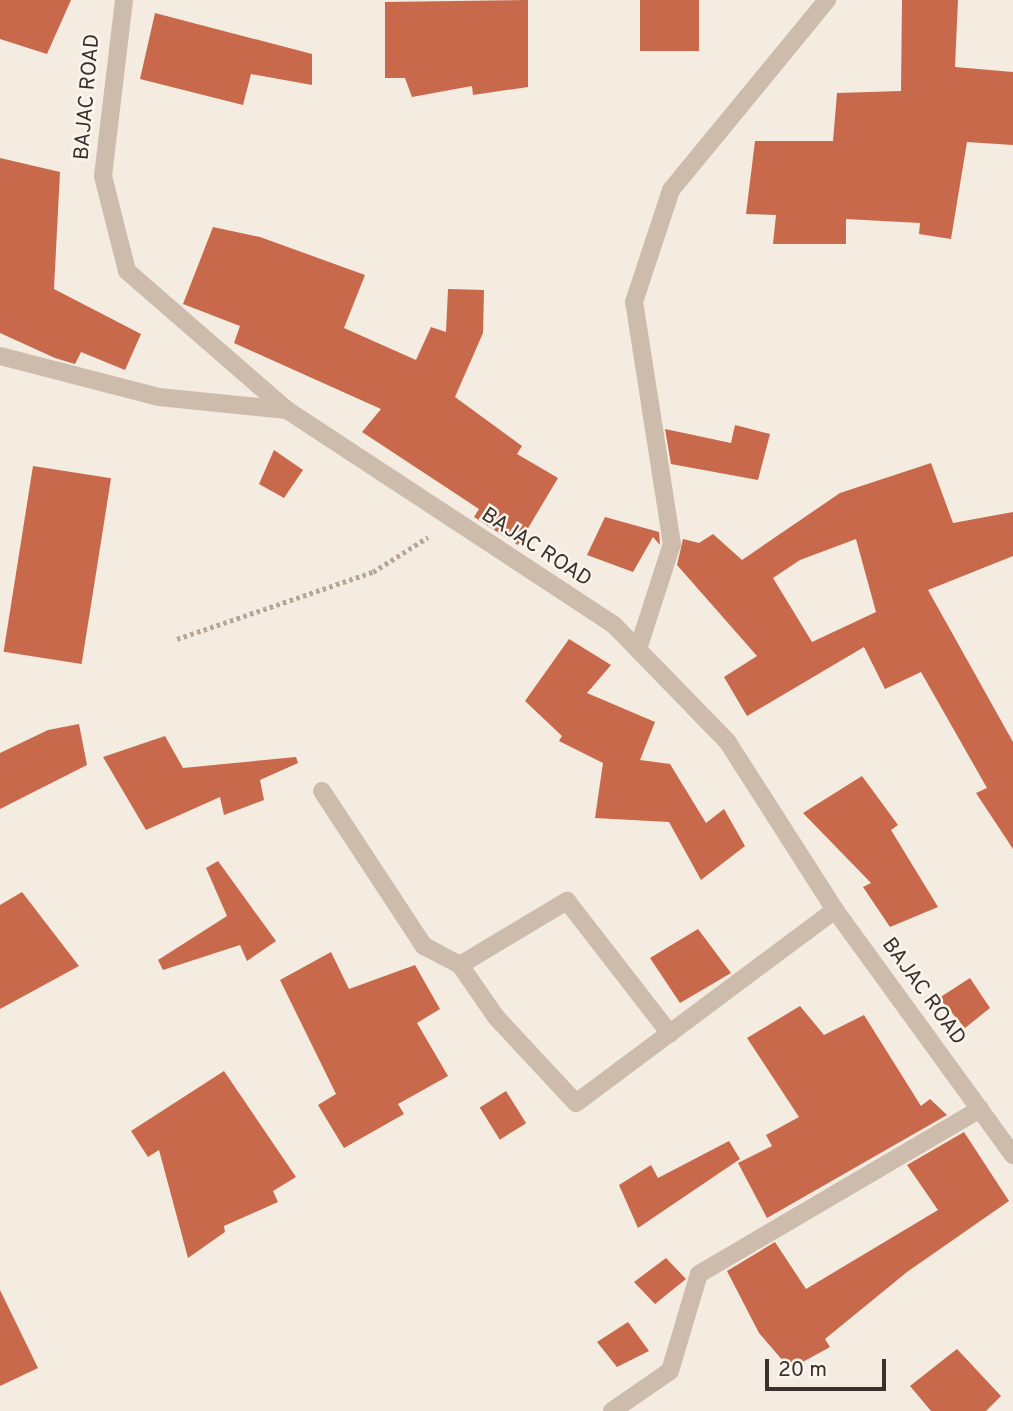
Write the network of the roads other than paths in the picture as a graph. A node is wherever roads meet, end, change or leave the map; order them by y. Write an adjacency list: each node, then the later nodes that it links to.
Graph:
1 (124, 0): 4 (street, BAJAC ROAD)
2 (827, 0): 5 (street)
3 (0, 356): 4 (street)
4 (288, 410): 5 (street, BAJAC ROAD)
5 (638, 649): 7 (street, BAJAC ROAD)
6 (322, 791): 8 (street)
7 (835, 910): 9 (street); 10 (street, BAJAC ROAD)
8 (460, 965): 9 (street); 9 (street)
9 (670, 1034)
10 (980, 1108): 11 (street, BAJAC ROAD); 12 (street)
11 (1013, 1155)
12 (612, 1411)

